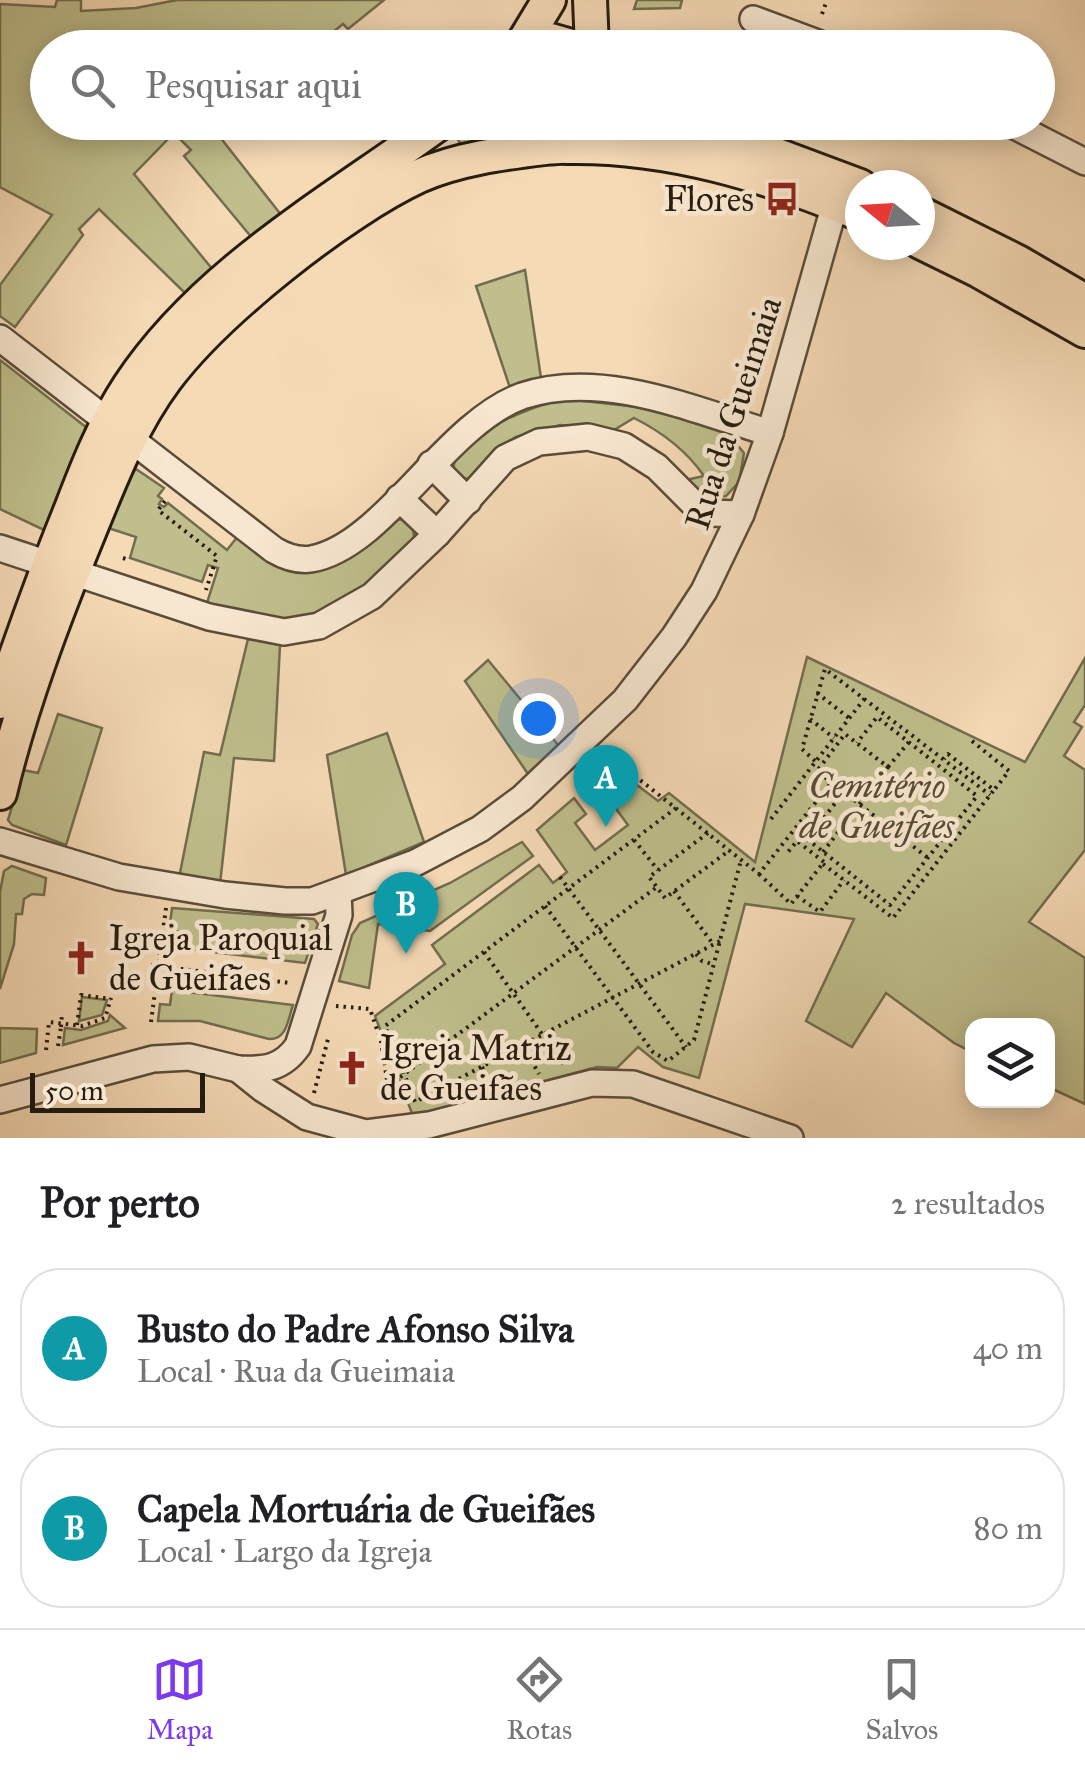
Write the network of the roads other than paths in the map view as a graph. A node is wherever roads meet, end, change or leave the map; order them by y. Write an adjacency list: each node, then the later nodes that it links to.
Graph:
1 (549, 0): 4 (main road)
2 (590, 0): 5 (main road)
3 (753, 19): 6 (street)
4 (532, 30)
5 (591, 30)
6 (783, 30)
7 (416, 140): 22 (main road)
8 (525, 140): 12 (main road)
9 (581, 140): 12 (main road)
10 (724, 140): 14 (main road)
11 (1043, 140): 13 (street)
12 (555, 147): 15 (main road); 22 (main road)
13 (1085, 162)
14 (845, 198)
15 (845, 200)
16 (935, 220): 19 (main road)
17 (845, 222): 23 (street, Rua da Gueimaia)
18 (935, 249): 20 (main road)
19 (1085, 301)
20 (1085, 331)
21 (0, 338): 22 (street)
22 (120, 429): 25 (street); 30 (main road)
23 (770, 433): 24 (street); 27 (street, Rua da Gueimaia)
24 (431, 464): 25 (street); 26 (street)
25 (399, 498): 28 (street)
26 (468, 501): 27 (street); 28 (street)
27 (741, 514): 34 (street, Rua da Gueimaia)
28 (437, 534): 30 (street)
29 (0, 548): 30 (street)
30 (61, 568): 31 (main road); 32 (main road)
31 (0, 702)
32 (0, 793)
33 (0, 841): 34 (street, Rua da Gueimaia)
34 (338, 893): 35 (street)
35 (238, 1068): 36 (street); 37 (street)
36 (0, 1100)
37 (790, 1138)

